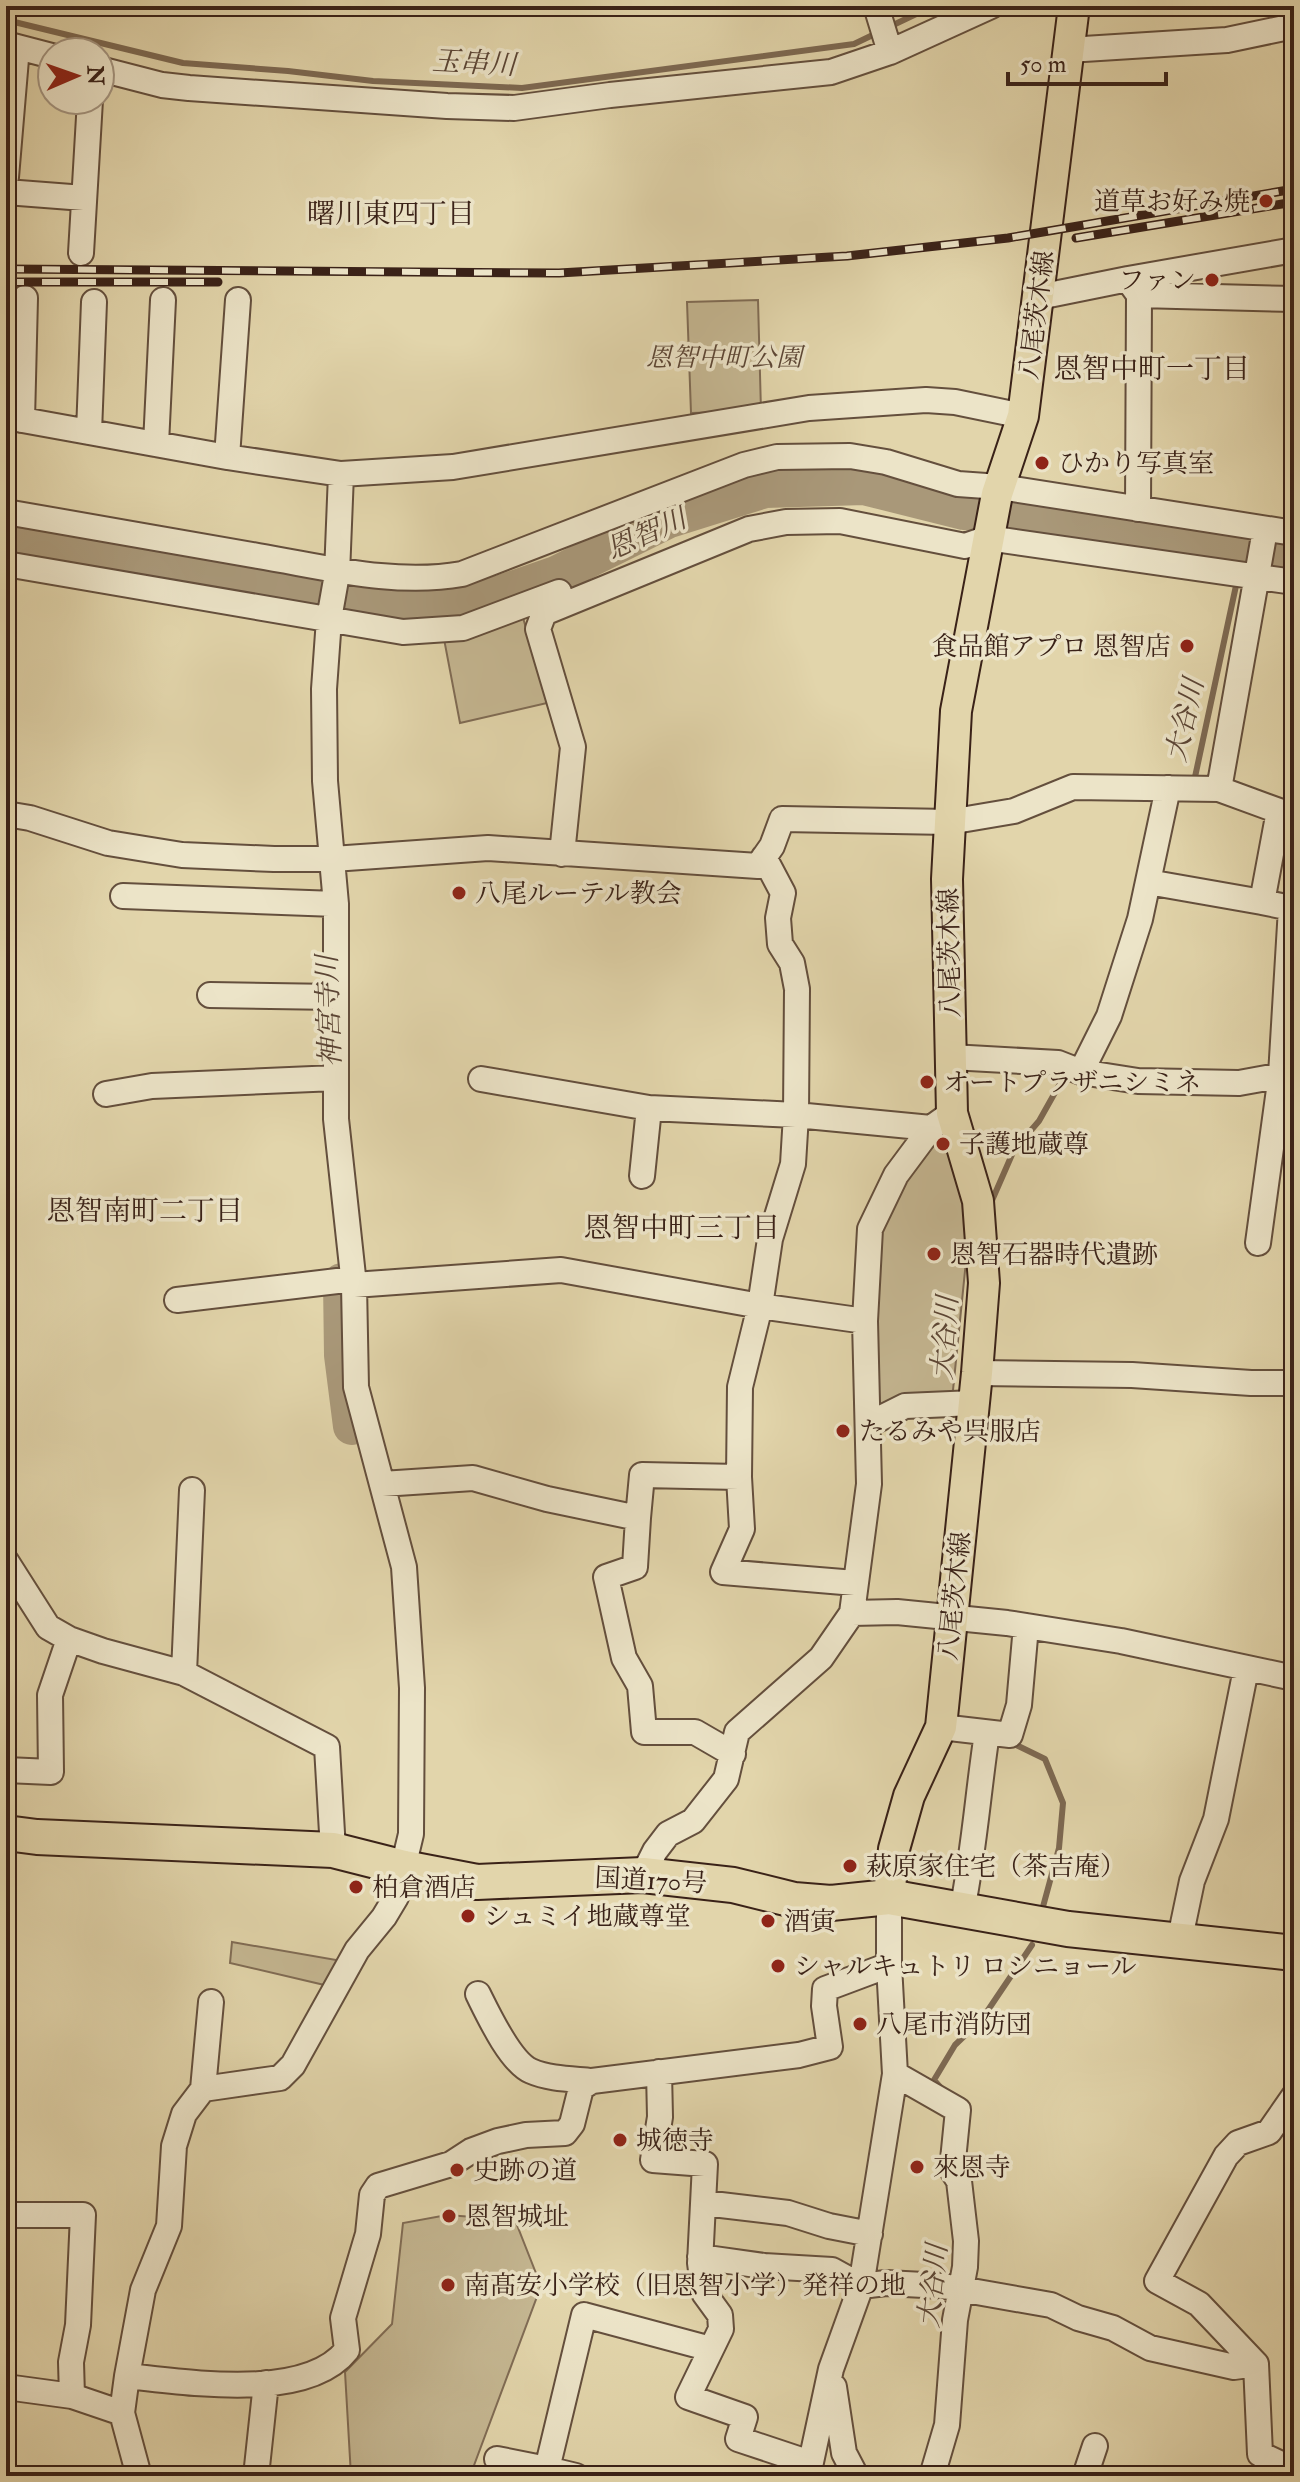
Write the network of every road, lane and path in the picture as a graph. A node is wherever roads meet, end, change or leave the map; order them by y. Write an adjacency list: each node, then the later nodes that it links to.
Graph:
1 (876, 6): 8 (street)
2 (991, 6): 8 (street)
3 (1074, 6): 6 (main road, 八尾茨木線)
4 (1294, 26): 6 (street)
5 (12, 45): 7 (street); 11 (street)
6 (1068, 50): 17 (main road, 八尾茨木線)
7 (36, 52)
8 (890, 52): 9 (street)
9 (116, 73)
10 (89, 116): 13 (street)
11 (6, 177)
12 (6, 192): 13 (street)
13 (84, 198): 15 (street)
14 (1294, 250): 16 (street)
15 (81, 253)
16 (1134, 287): 17 (street); 19 (street); 30 (street)
17 (1039, 297): 23 (main road, 八尾茨木線)
18 (25, 298): 24 (street)
19 (1294, 299)
20 (163, 300): 26 (street)
21 (238, 300): 27 (street)
22 (94, 302): 25 (street)
23 (1023, 416): 28 (street); 29 (main road, 八尾茨木線)
24 (14, 418): 25 (street)
25 (89, 432): 26 (street)
26 (156, 444): 27 (street)
27 (227, 457): 28 (street)
28 (341, 474): 37 (street)
29 (999, 491): 30 (street); 35 (main road, 八尾茨木線); 37 (street)
30 (1138, 509): 33 (street)
31 (6, 512): 37 (street)
32 (749, 529): 35 (street); 40 (street); 46 (street)
33 (1265, 532): 34 (street); 38 (street)
34 (1294, 533)
35 (988, 534): 38 (street); 45 (main road, 八尾茨木線)
36 (6, 564): 40 (street)
37 (337, 572): 40 (street)
38 (1257, 578): 39 (street); 42 (street)
39 (1294, 582)
40 (330, 616): 48 (street)
41 (1168, 788): 42 (street); 45 (street); 49 (street)
42 (1219, 789): 43 (street)
43 (1286, 812): 51 (street)
44 (6, 814): 48 (street)
45 (949, 822): 47 (street); 55 (main road, 八尾茨木線)
46 (562, 854): 47 (street); 48 (street)
47 (764, 857): 62 (street)
48 (333, 859): 52 (street)
49 (1148, 882): 51 (street); 56 (street)
50 (123, 896): 52 (street)
51 (1262, 902): 57 (street)
52 (336, 904): 54 (street)
53 (210, 995): 54 (street)
54 (336, 997): 58 (street)
55 (951, 1057): 56 (street); 63 (main road, 八尾茨木線)
56 (1081, 1072): 57 (street)
57 (1288, 1074): 65 (street)
58 (336, 1078): 60 (street); 66 (street)
59 (481, 1079): 61 (street)
60 (106, 1094)
61 (649, 1108): 62 (street); 64 (street)
62 (796, 1115): 63 (street); 68 (street)
63 (941, 1121): 69 (street); 71 (main road, 八尾茨木線)
64 (642, 1176)
65 (1258, 1243)
66 (354, 1282): 67 (street); 68 (street); 74 (street)
67 (177, 1300)
68 (760, 1306): 69 (street); 73 (street)
69 (865, 1321): 72 (street)
70 (1294, 1383): 71 (street)
71 (976, 1388): 72 (street); 80 (main road, 八尾茨木線)
72 (869, 1424): 78 (street)
73 (739, 1477): 76 (street); 78 (street)
74 (382, 1484): 76 (street); 92 (street)
75 (192, 1490): 84 (street)
76 (638, 1518): 88 (street)
77 (6, 1561): 82 (street)
78 (855, 1583): 79 (street)
79 (852, 1613): 80 (street); 88 (street)
80 (951, 1617): 81 (street); 86 (main road, 八尾茨木線)
81 (1026, 1626): 83 (street); 87 (street)
82 (69, 1639): 84 (street); 89 (street)
83 (1246, 1669): 85 (street); 96 (street)
84 (184, 1673): 91 (street)
85 (1294, 1678)
86 (941, 1727): 87 (street); 94 (main road, 八尾茨木線)
87 (987, 1733): 95 (street)
88 (733, 1754): 93 (street)
89 (6, 1770)
90 (6, 1833): 91 (highway, 国道170号)
91 (333, 1850): 92 (highway, 国道170号)
92 (404, 1868): 93 (highway, 国道170号); 104 (street)
93 (643, 1875): 94 (highway, 国道170号)
94 (889, 1897): 95 (highway, 国道170号); 98 (street)
95 (962, 1910): 96 (highway, 国道170号)
96 (1179, 1943): 97 (highway, 国道170号)
97 (1294, 1953)
98 (889, 1965): 101 (street); 102 (street)
99 (478, 1994): 103 (street)
100 (211, 2002): 104 (street)
101 (659, 2072): 103 (street); 106 (street)
102 (895, 2074): 108 (street); 111 (street)
103 (592, 2081): 117 (street)
104 (203, 2089): 115 (street)
105 (1294, 2096): 113 (street)
106 (704, 2203): 108 (street); 109 (street)
107 (13, 2215): 119 (street)
108 (870, 2234): 110 (street)
109 (700, 2257): 110 (street); 112 (street)
110 (861, 2286): 111 (street); 114 (street)
111 (961, 2289): 113 (street); 130 (street)
112 (711, 2349): 123 (street); 124 (street)
113 (1256, 2364): 125 (street)
114 (831, 2369): 124 (street); 129 (street)
115 (127, 2376): 117 (street); 120 (street)
116 (6, 2379): 119 (street)
117 (266, 2383): 127 (street)
118 (6, 2387): 119 (street)
119 (61, 2394): 120 (street)
120 (122, 2413): 126 (street)
121 (1095, 2446): 131 (street)
122 (497, 2459): 123 (street)
123 (547, 2469): 128 (street)
124 (809, 2470)
125 (1294, 2470)
126 (139, 2476)
127 (256, 2476)
128 (576, 2476)
129 (856, 2476)
130 (932, 2476)
131 (1085, 2476)

